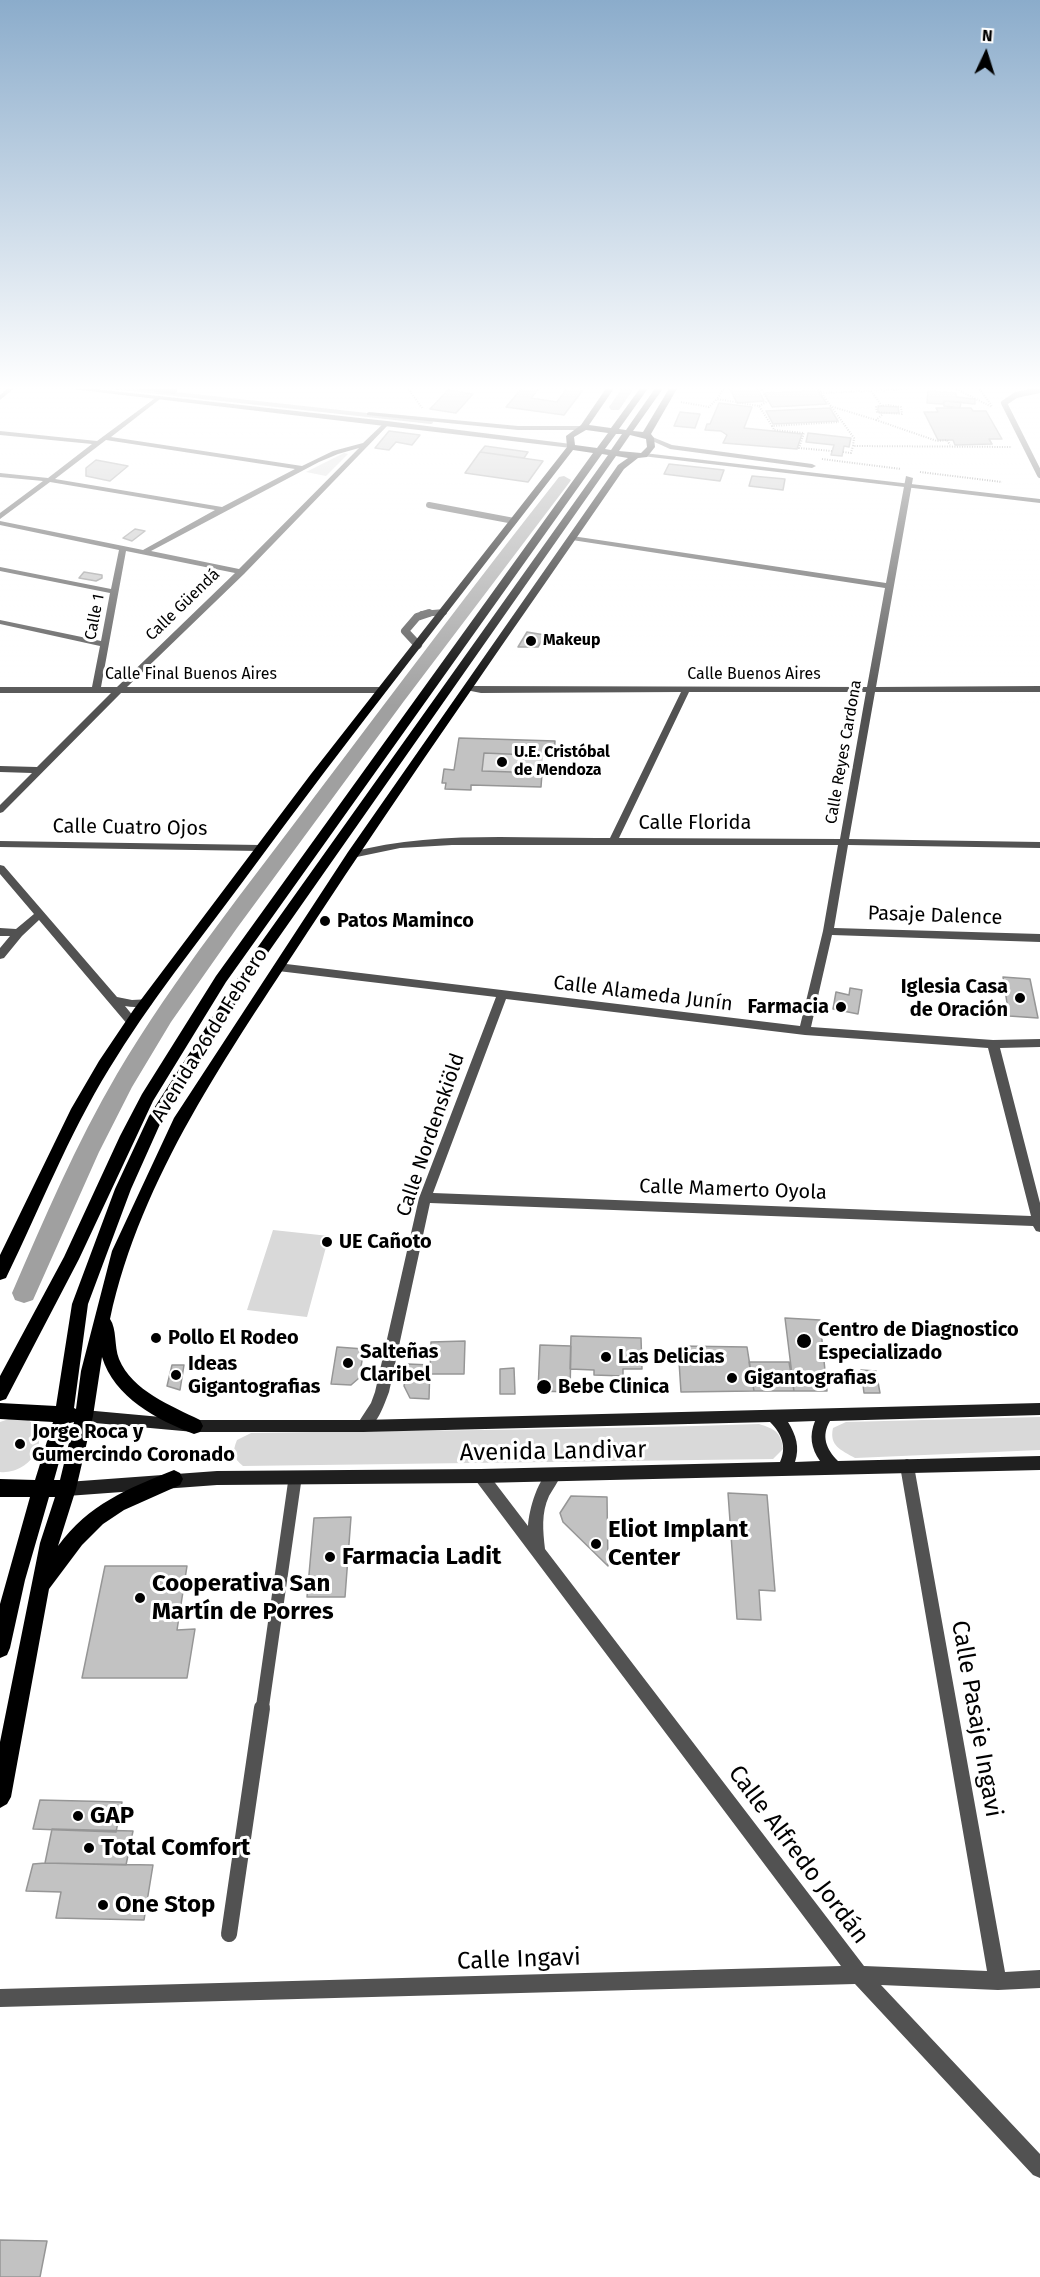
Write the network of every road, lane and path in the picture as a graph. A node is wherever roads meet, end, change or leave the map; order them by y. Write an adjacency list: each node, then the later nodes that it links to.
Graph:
1 (31, 493): 14 (street)
2 (128, 493): 13 (street)
3 (253, 493): 13 (street)
4 (318, 493): 21 (street, Calle Güendá)
5 (535, 493): 15 (main road)
6 (575, 493): 64 (main road, Avenida 26 de Febrero)
7 (577, 493): 67 (main road, Avenida 26 de Febrero)
8 (603, 493): 17 (main road, Avenida 26 de Febrero)
9 (905, 493): 22 (street, Calle Reyes Cardona)
10 (996, 493): 11 (street)
11 (1040, 501)
12 (429, 505): 15 (lane)
13 (221, 509): 19 (street)
14 (0, 517)
15 (514, 521): 24 (main road)
16 (0, 523): 18 (street)
17 (572, 538): 22 (street); 28 (main road, Avenida 26 de Febrero)
18 (123, 549): 19 (street); 23 (street, Calle 1)
19 (143, 553): 21 (street)
20 (0, 569): 23 (street)
21 (241, 572): 32 (street, Calle Güendá)
22 (888, 586): 35 (street, Calle Reyes Cardona)
23 (115, 592): 26 (street, Calle 1)
24 (444, 612): 27 (main road); 27 (lane)
25 (0, 622): 26 (street)
26 (105, 644): 31 (street, Calle 1)
27 (418, 645): 33 (main road)
28 (469, 688): 34 (street, Calle Buenos Aires); 44 (main road, Avenida 26 de Febrero)
29 (1040, 689): 35 (street, Calle Buenos Aires)
30 (0, 690): 31 (street, Calle Final Buenos Aires)
31 (96, 690): 32 (street, Calle Final Buenos Aires)
32 (119, 690): 33 (street, Calle Final Buenos Aires); 37 (street, Calle Güendá)
33 (382, 690): 43 (main road)
34 (686, 690): 35 (street, Calle Buenos Aires); 39 (street)
35 (871, 690): 40 (street, Calle Reyes Cardona)
36 (0, 769): 37 (street)
37 (41, 770): 38 (street, Calle Güendá)
38 (0, 810)
39 (614, 841): 40 (street, Calle Florida); 44 (street, Calle Florida)
40 (844, 841): 42 (street, Calle Florida); 47 (street, Calle Reyes Cardona)
41 (0, 844): 43 (street, Calle Cuatro Ojos)
42 (1040, 845)
43 (260, 848): 55 (main road)
44 (352, 855): 52 (main road, Avenida 26 de Febrero)
45 (0, 868): 46 (street)
46 (39, 915): 49 (street); 54 (street)
47 (828, 931): 50 (street, Pasaje Dalence); 57 (street, Calle Reyes Cardona)
48 (0, 932): 49 (street)
49 (18, 933): 51 (street)
50 (1040, 938)
51 (0, 956)
52 (278, 968): 53 (street, Calle Alameda Junín); 63 (main road, Avenida 26 de Febrero)
53 (502, 996): 57 (street, Calle Alameda Junín); 60 (street, Calle Nordenskiöld)
54 (114, 1000): 55 (street); 56 (street)
55 (147, 1002): 56 (main road)
56 (132, 1022): 62 (main road)
57 (805, 1031): 59 (street, Calle Alameda Junín)
58 (1040, 1043): 59 (street, Calle Alameda Junín)
59 (993, 1044): 61 (street)
60 (425, 1198): 61 (street, Calle Mamerto Oyola); 72 (street, Calle Nordenskiöld)
61 (1039, 1223)
62 (0, 1273)
63 (105, 1304): 68 (main road, Avenida 26 de Febrero); 71 (main road)
64 (0, 1393)
65 (1040, 1409): 70 (main road, Avenida Landivar)
66 (0, 1411): 67 (main road)
67 (64, 1414): 68 (main road); 83 (main road, Avenida 26 de Febrero)
68 (84, 1416): 71 (main road, Avenida Landivar); 82 (main road, Avenida 26 de Febrero)
69 (773, 1416): 70 (main road, Avenida Landivar); 72 (main road, Avenida Landivar); 76 (main road)
70 (825, 1416): 75 (main road)
71 (195, 1426): 72 (main road, Avenida Landivar)
72 (363, 1426)
73 (1040, 1463): 74 (main road, Avenida Landivar)
74 (907, 1466): 75 (main road, Avenida Landivar); 91 (street, Calle Pasaje Ingavi)
75 (837, 1469): 76 (main road, Avenida Landivar)
76 (783, 1470): 77 (main road, Avenida Landivar)
77 (554, 1474): 78 (main road, Avenida Landivar); 84 (street, Calle Alfredo Jordán)
78 (481, 1476): 80 (main road, Avenida Landivar); 84 (street, Calle Alfredo Jordán)
79 (174, 1479): 80 (main road, Avenida Landivar); 82 (main road, Avenida Landivar); 85 (main road)
80 (295, 1479): 88 (lane)
81 (0, 1488): 83 (main road)
82 (67, 1489): 83 (main road); 85 (main road, Avenida 26 de Febrero)
83 (42, 1490): 86 (main road, Avenida 26 de Febrero)
84 (539, 1553): 89 (street, Calle Alfredo Jordán)
85 (39, 1589): 87 (main road, Avenida 26 de Febrero)
86 (0, 1648)
87 (0, 1797)
88 (229, 1934)
89 (860, 1975): 91 (street, Calle Ingavi); 92 (street, Calle Ingavi); 93 (street, Calle Alfredo Jordán)
90 (1040, 1979): 91 (street, Calle Ingavi)
91 (998, 1981)
92 (0, 1998)
93 (1040, 2168)

